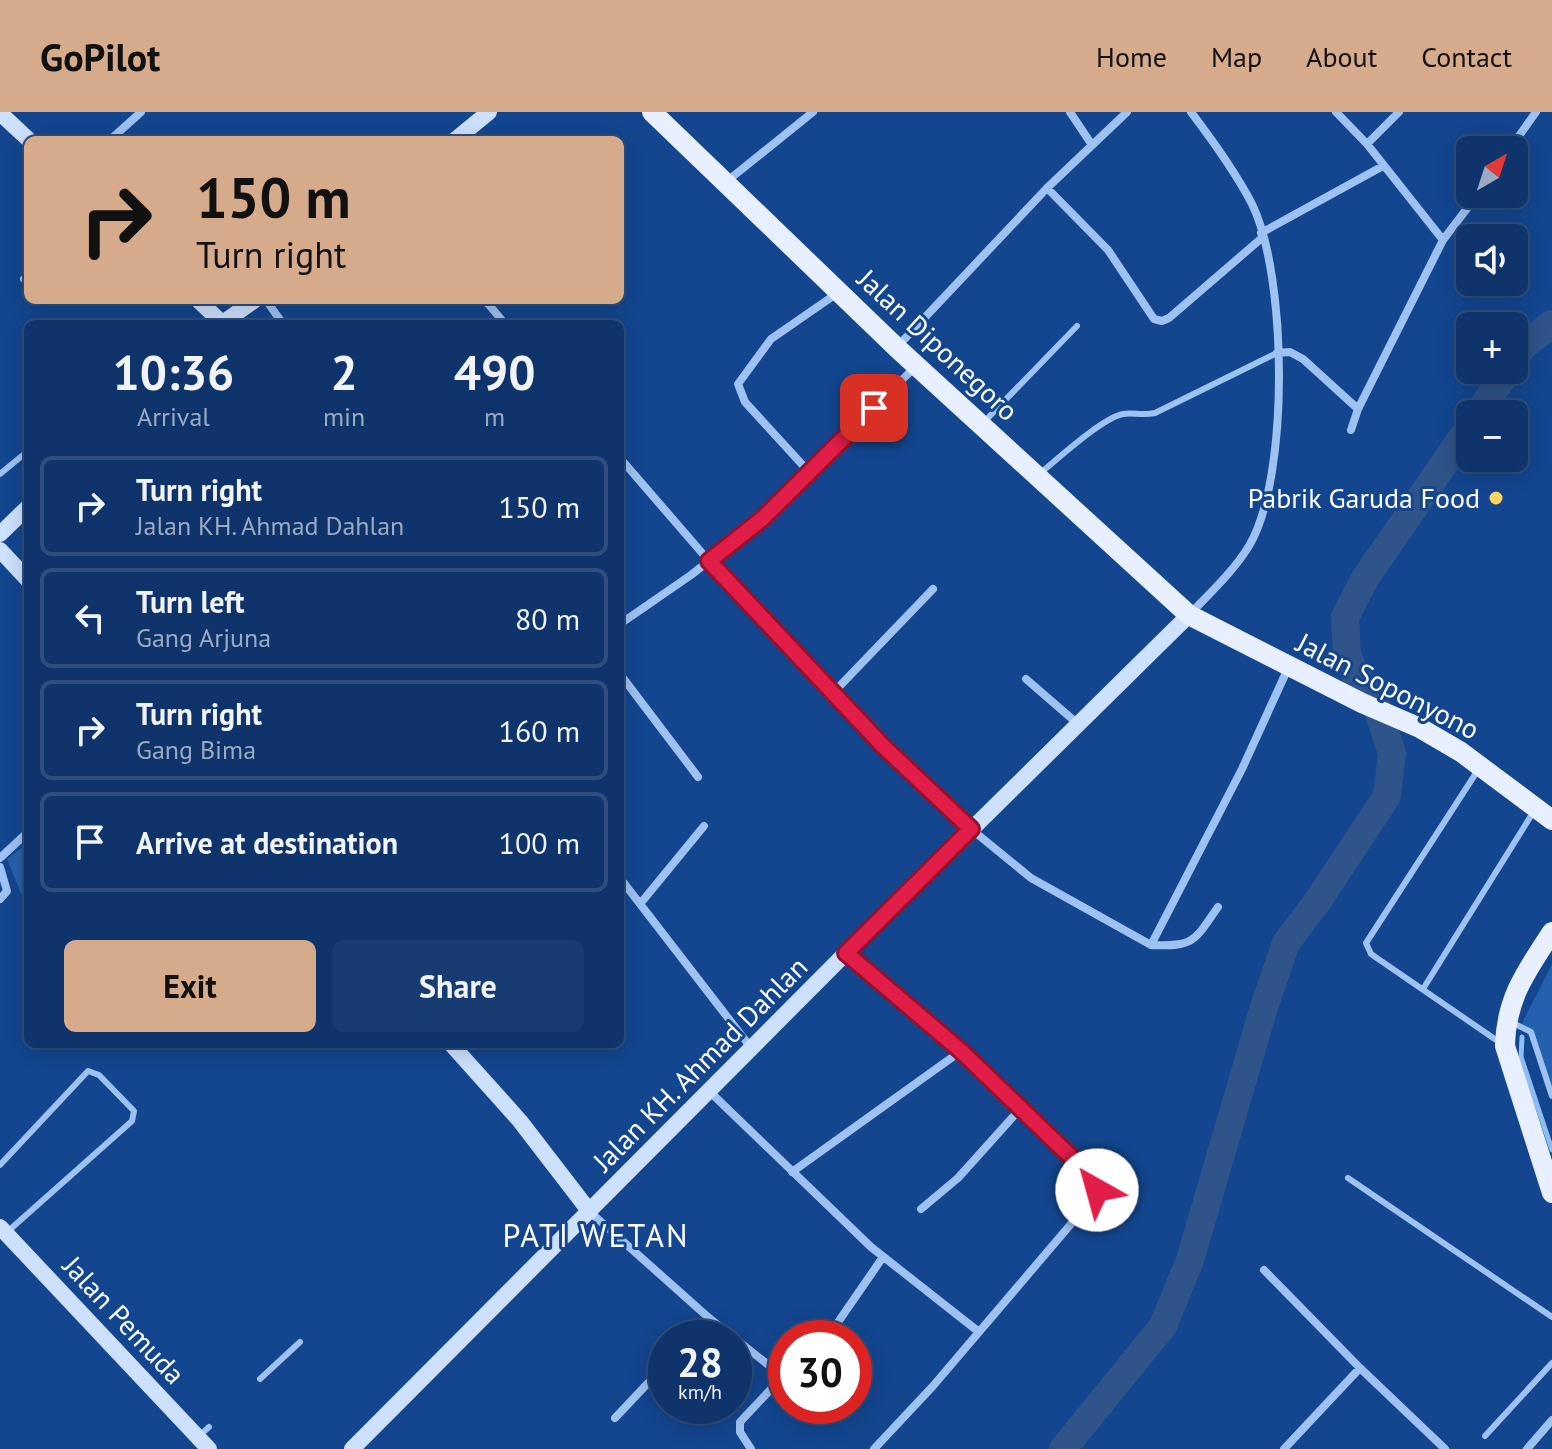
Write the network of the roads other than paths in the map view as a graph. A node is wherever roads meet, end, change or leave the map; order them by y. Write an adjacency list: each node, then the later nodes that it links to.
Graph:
1 (141, 112): 13 (street)
2 (489, 112): 14 (street)
3 (652, 112): 19 (main road, Jalan Diponegoro)
4 (813, 112): 19 (street)
5 (1070, 112): 17 (street)
6 (1127, 112): 17 (street)
7 (1191, 112): 22 (street)
8 (1336, 112): 16 (street)
9 (1399, 112): 16 (street)
10 (1536, 112): 15 (street)
11 (0, 113): 12 (street)
12 (25, 136)
13 (114, 136)
14 (460, 136)
15 (1519, 136)
16 (1367, 144): 18 (street)
17 (1092, 145): 20 (street)
18 (1383, 166): 22 (street); 23 (street)
19 (726, 183): 24 (main road, Jalan Diponegoro)
20 (1047, 188): 22 (street); 32 (street)
21 (1467, 208): 23 (street)
22 (1262, 235): 33 (street)
23 (1443, 240): 35 (street)
24 (840, 292): 32 (main road, Jalan Diponegoro); 40 (street)
25 (202, 304): 28 (street)
26 (250, 304): 29 (street)
27 (488, 304): 30 (street)
28 (218, 320)
29 (228, 320)
30 (502, 320)
31 (1077, 326): 36 (lane)
32 (897, 348): 34 (main road, Jalan Diponegoro)
33 (1277, 353): 35 (street); 42 (lane); 49 (street)
34 (917, 365): 36 (main road, Jalan Diponegoro); 40 (street)
35 (1358, 409): 37 (street)
36 (982, 424): 42 (main road, Jalan Diponegoro)
37 (1351, 430)
38 (24, 454): 41 (lane)
39 (624, 463): 46 (street)
40 (809, 472): 46 (street)
41 (0, 474)
42 (1037, 476): 49 (main road, Jalan Diponegoro)
43 (24, 511): 44 (street)
44 (0, 534)
45 (0, 550): 47 (street)
46 (709, 561): 50 (street); 54 (street)
47 (24, 576)
48 (933, 589): 54 (street)
49 (1189, 615): 51 (main road, Jalan Soponyono); 55 (street, Jalan KH. Ahmad Dahlan)
50 (624, 621)
51 (1289, 666): 56 (main road, Jalan Soponyono); 69 (street)
52 (624, 679): 57 (street)
53 (1026, 679): 55 (street)
54 (833, 693): 60 (street)
55 (1078, 724): 60 (street, Jalan KH. Ahmad Dahlan)
56 (1480, 766): 58 (main road, Jalan Soponyono); 71 (lane)
57 (698, 777)
58 (1544, 814): 71 (lane)
59 (704, 826): 66 (street)
60 (971, 829): 69 (street); 70 (street, Jalan KH. Ahmad Dahlan)
61 (24, 836): 62 (street)
62 (0, 858)
63 (0, 867): 65 (street)
64 (624, 883): 66 (street)
65 (0, 899)
66 (640, 904): 75 (street)
67 (1218, 907): 69 (street)
68 (1552, 932): 72 (main road)
69 (1151, 945)
70 (846, 953): 75 (street, Jalan KH. Ahmad Dahlan); 76 (street)
71 (1423, 989): 73 (lane)
72 (1506, 1021): 73 (main road); 78 (lane)
73 (1505, 1046): 83 (main road)
74 (455, 1048): 85 (street)
75 (752, 1049): 77 (street, Jalan KH. Ahmad Dahlan)
76 (961, 1051): 79 (street); 81 (street)
77 (709, 1091): 81 (street); 85 (street, Jalan KH. Ahmad Dahlan)
78 (1552, 1096)
79 (1021, 1108): 84 (street); 92 (street)
80 (0, 1165): 86 (lane)
81 (792, 1172): 87 (street)
82 (1348, 1178): 89 (lane)
83 (1552, 1193)
84 (921, 1209)
85 (590, 1212): 90 (street); 104 (street, Jalan KH. Ahmad Dahlan)
86 (3, 1230): 103 (street, Jalan Pemuda)
87 (883, 1257): 91 (street); 92 (street)
88 (1264, 1270): 96 (street)
89 (1552, 1317)
90 (709, 1318): 95 (street)
91 (840, 1320)
92 (979, 1332): 106 (street)
93 (300, 1342): 97 (lane)
94 (1552, 1363): 102 (lane)
95 (768, 1365)
96 (1360, 1368): 107 (street); 108 (street)
97 (260, 1379)
98 (648, 1383): 100 (street)
99 (768, 1392): 105 (street)
100 (615, 1418)
101 (1552, 1420): 109 (street)
102 (1485, 1436)
103 (206, 1438)
104 (352, 1449)
105 (751, 1449)
106 (874, 1449)
107 (1284, 1449)
108 (1445, 1449)
109 (1527, 1449)

